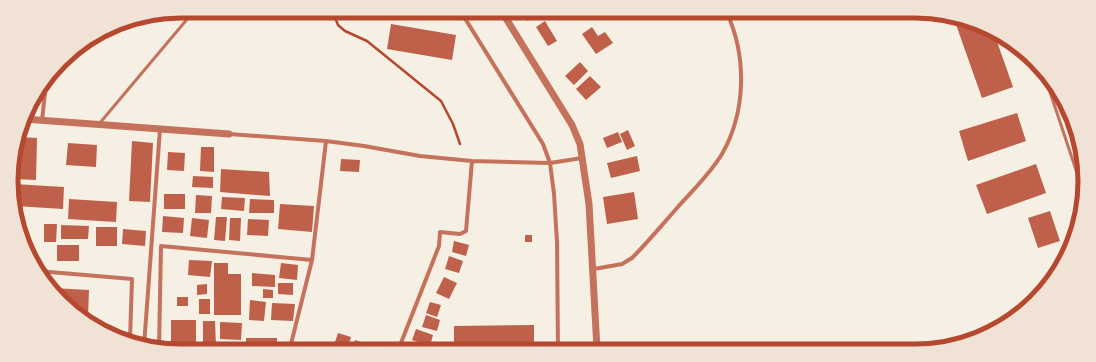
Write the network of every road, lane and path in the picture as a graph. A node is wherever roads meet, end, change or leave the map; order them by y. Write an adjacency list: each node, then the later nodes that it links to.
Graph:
1 (188, 18): 10 (lane)
2 (335, 18): 14 (path)
3 (465, 18): 17 (street)
4 (506, 18): 15 (street)
5 (729, 18): 20 (street)
6 (1048, 87): 18 (lane)
7 (45, 90): 9 (street)
8 (30, 120): 9 (street)
9 (42, 121): 10 (street)
10 (98, 125): 11 (street)
11 (160, 129): 12 (street); 23 (street)
12 (229, 134): 13 (street)
13 (326, 141): 16 (street); 19 (street)
14 (460, 144)
15 (583, 158): 17 (street); 20 (street)
16 (472, 161): 17 (street); 26 (street)
17 (550, 163): 27 (street)
18 (1078, 176)
19 (312, 260): 24 (street); 25 (street)
20 (594, 269): 28 (street)
21 (45, 272): 22 (street)
22 (130, 335)
23 (144, 340)
24 (159, 343)
25 (291, 344)
26 (401, 344)
27 (558, 344)
28 (597, 344)

